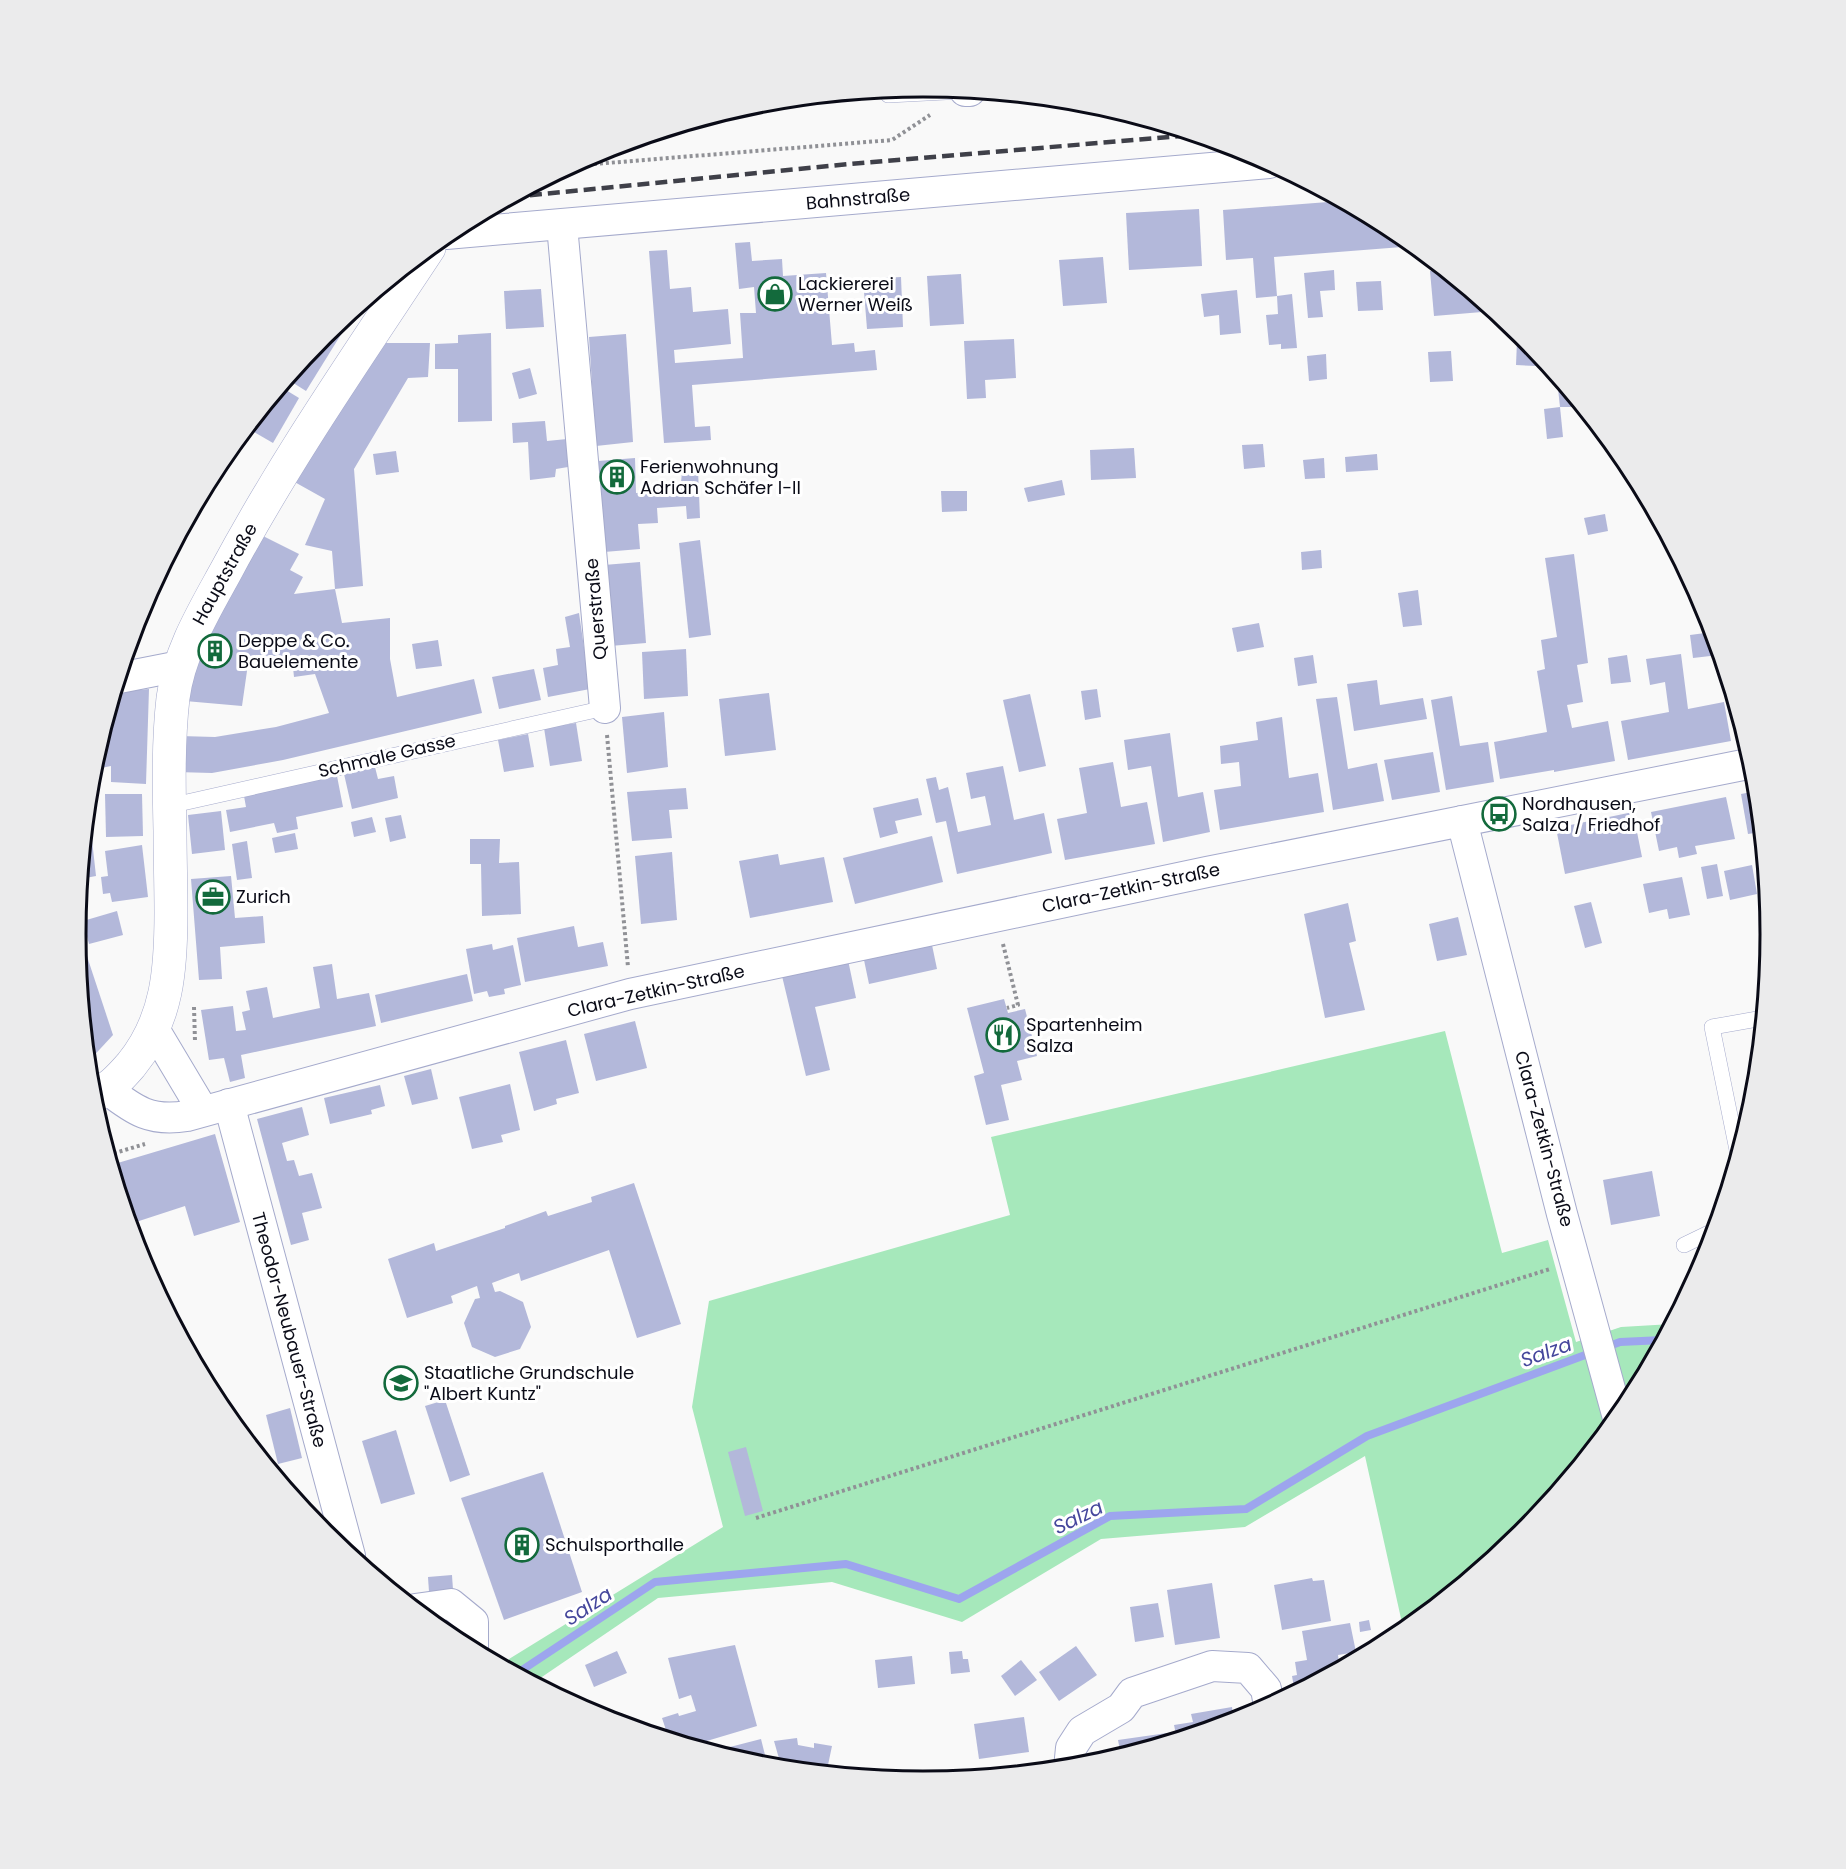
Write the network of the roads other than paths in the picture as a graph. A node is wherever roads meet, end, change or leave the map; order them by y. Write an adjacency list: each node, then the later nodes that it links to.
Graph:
1 (1249, 164): 2 (street, Bahnstraße)
2 (562, 225): 3 (street, Bahnstraße); 7 (street, Querstraße)
3 (467, 232)
4 (416, 268): 5 (street, Hauptstraße)
5 (180, 666): 6 (street); 9 (street, Hauptstraße)
6 (127, 677)
7 (605, 708): 9 (lane, Schmale Gasse)
8 (1743, 765): 10 (street)
9 (169, 806): 12 (street, Hauptstraße)
10 (1462, 822): 15 (street, Clara-Zetkin-Straße); 19 (street, Clara-Zetkin-Straße)
11 (1756, 1019): 16 (lane)
12 (154, 1029): 13 (street, Hauptstraße); 15 (street)
13 (101, 1092)
14 (102, 1095): 15 (street, Clara-Zetkin-Straße)
15 (216, 1108): 20 (street, Theodor-Neubauer-Straße)
16 (1735, 1139)
17 (1704, 1235): 18 (lane)
18 (1684, 1245)
19 (1615, 1406)
20 (345, 1540)
21 (425, 1608): 22 (street)
22 (473, 1640)
23 (1267, 1697): 24 (street)
24 (1070, 1759)

